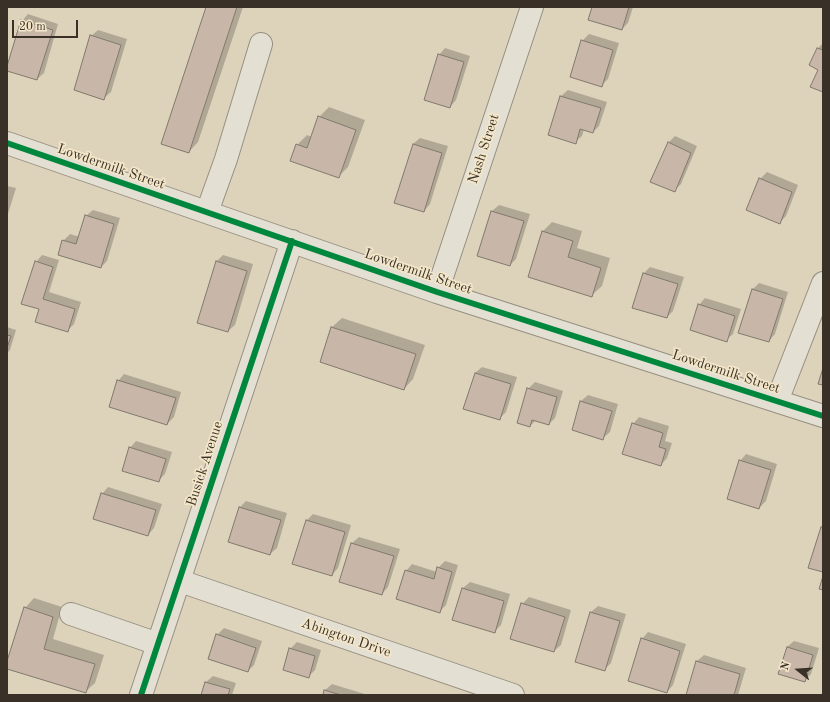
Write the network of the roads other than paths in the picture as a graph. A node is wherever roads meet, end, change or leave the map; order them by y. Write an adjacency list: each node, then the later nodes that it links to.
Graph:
1 (532, 7): 7 (street, Nash Street)
2 (261, 44): 4 (street)
3 (7, 143): 4 (street, Lowdermilk Street)
4 (206, 212): 5 (street, Lowdermilk Street)
5 (292, 241): 7 (street, Lowdermilk Street); 10 (street, Busick Avenue)
6 (823, 282): 8 (street)
7 (437, 292): 8 (street, Lowdermilk Street)
8 (777, 401): 9 (street, Lowdermilk Street)
9 (823, 416)
10 (180, 580): 12 (street, Busick Avenue); 14 (street, Abington Drive)
11 (71, 614): 12 (street)
12 (158, 644): 13 (street, Busick Avenue)
13 (141, 695)
14 (513, 695)

